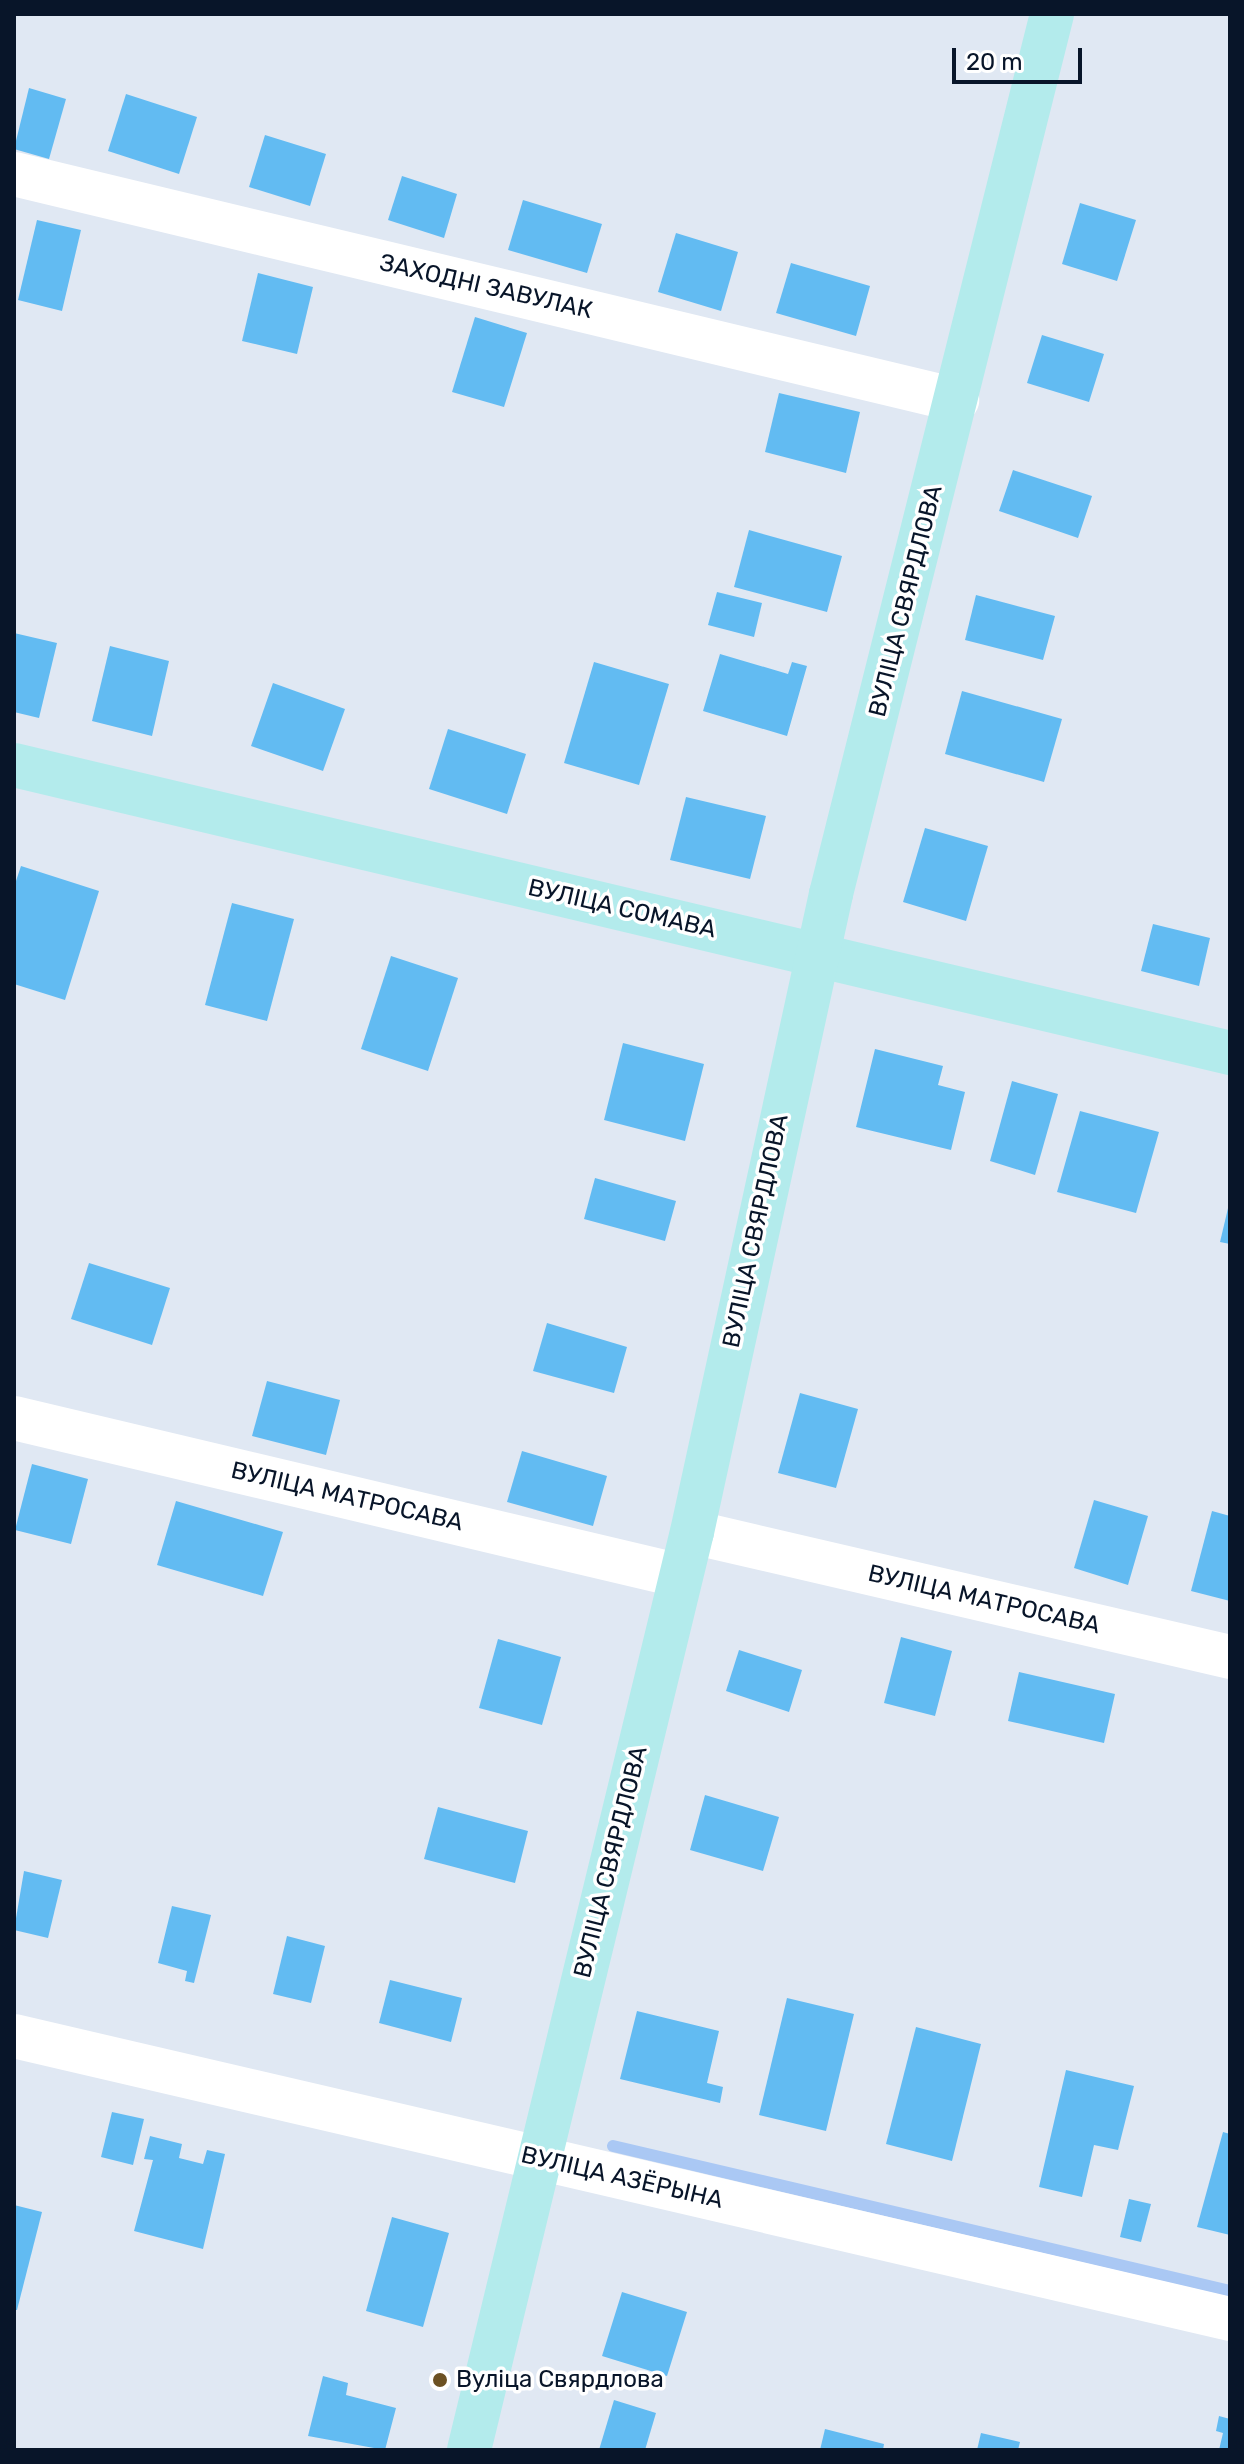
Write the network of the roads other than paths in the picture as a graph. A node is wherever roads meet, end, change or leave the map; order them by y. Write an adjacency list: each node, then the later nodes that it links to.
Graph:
1 (1052, 14): 3 (main road, ВУЛІЦА СВЯРДЛОВА)
2 (14, 174): 3 (street, ЗАХОДНІ ЗАВУЛАК)
3 (957, 400): 5 (main road, ВУЛІЦА СВЯРДЛОВА)
4 (14, 765): 5 (main road, ВУЛІЦА СОМАВА)
5 (818, 955): 6 (main road, ВУЛІЦА СОМАВА); 8 (main road, ВУЛІЦА СВЯРДЛОВА)
6 (1230, 1053)
7 (14, 1418): 9 (street, ВУЛІЦА МАТРОСАВА)
8 (692, 1532): 9 (main road, ВУЛІЦА СВЯРДЛОВА); 10 (street, ВУЛІЦА МАТРОСАВА)
9 (681, 1576): 12 (main road, ВУЛІЦА СВЯРДЛОВА)
10 (1230, 1657)
11 (14, 2036): 12 (street, ВУЛІЦА АЗЁРЫНА)
12 (538, 2158): 13 (street, ВУЛІЦА АЗЁРЫНА); 14 (main road, ВУЛІЦА СВЯРДЛОВА)
13 (1230, 2319)
14 (469, 2450)

